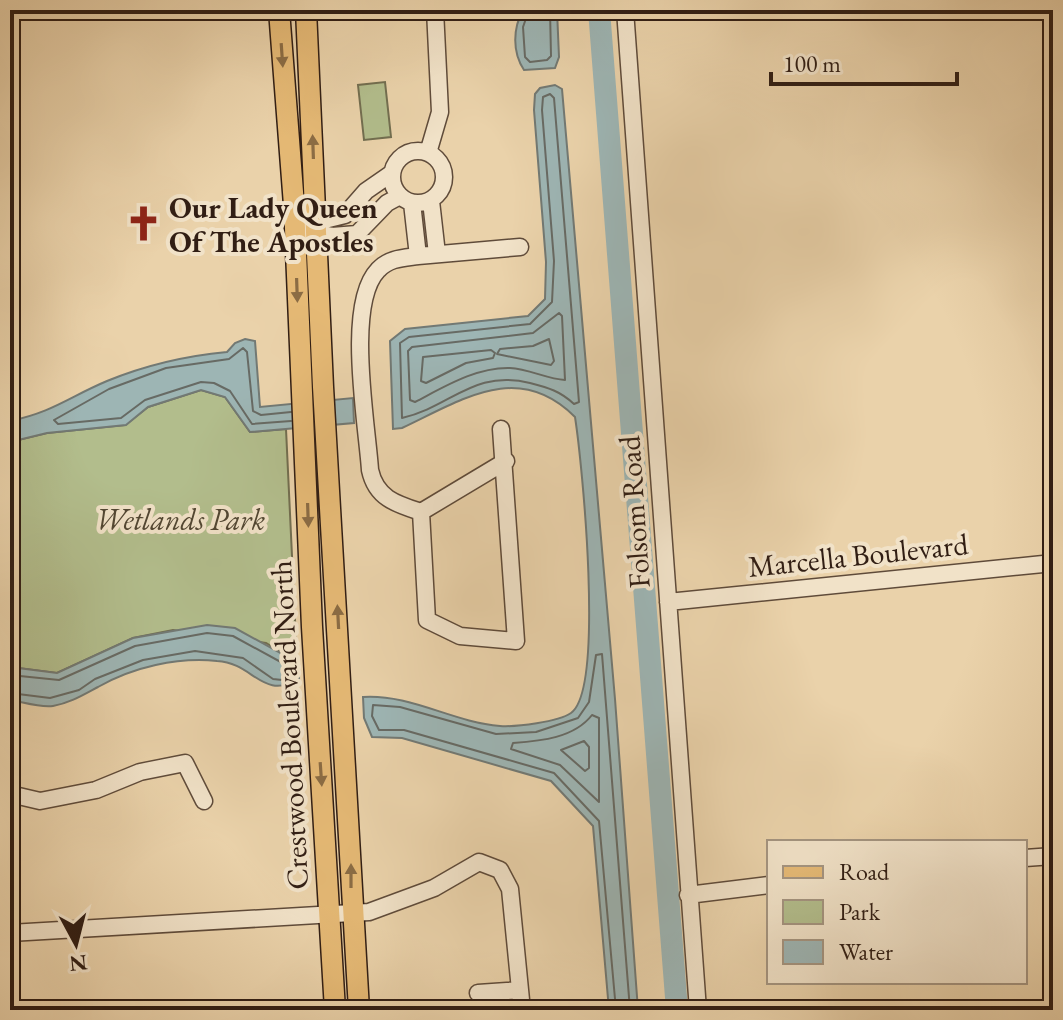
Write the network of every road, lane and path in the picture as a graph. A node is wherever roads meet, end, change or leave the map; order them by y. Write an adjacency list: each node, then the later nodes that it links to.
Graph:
1 (279, 10): 9 (main road, Crestwood Boulevard North, one-way to 9)
2 (306, 10): 8 (main road, Crestwood Boulevard North, one-way to 2)
3 (435, 10): 5 (street)
4 (625, 10): 16 (street, Folsom Road)
5 (427, 154): 6 (street); 7 (street)
6 (392, 173): 7 (street); 8 (street)
7 (416, 201): 8 (street); 11 (street)
8 (315, 227): 9 (street); 23 (main road, Crestwood Boulevard North, one-way to 8)
9 (295, 229): 24 (main road, Crestwood Boulevard North, one-way to 24)
10 (520, 247): 11 (street)
11 (428, 255): 14 (street)
12 (501, 429): 13 (street)
13 (506, 461): 14 (street); 14 (street)
14 (421, 512)
15 (1053, 563): 16 (street, Marcella Boulevard)
16 (668, 602): 22 (street, Folsom Road)
17 (10, 794): 18 (street)
18 (204, 801)
19 (1053, 856): 20 (street)
20 (1027, 858)
21 (767, 885): 22 (street)
22 (688, 895): 31 (street, Folsom Road)
23 (352, 914): 24 (street); 26 (street); 29 (main road, Crestwood Boulevard North)
24 (330, 916): 25 (street); 28 (main road, Crestwood Boulevard North)
25 (10, 933)
26 (520, 990): 27 (street); 30 (street)
27 (478, 993)
28 (335, 1010)
29 (359, 1010)
30 (522, 1010)
31 (698, 1010)

